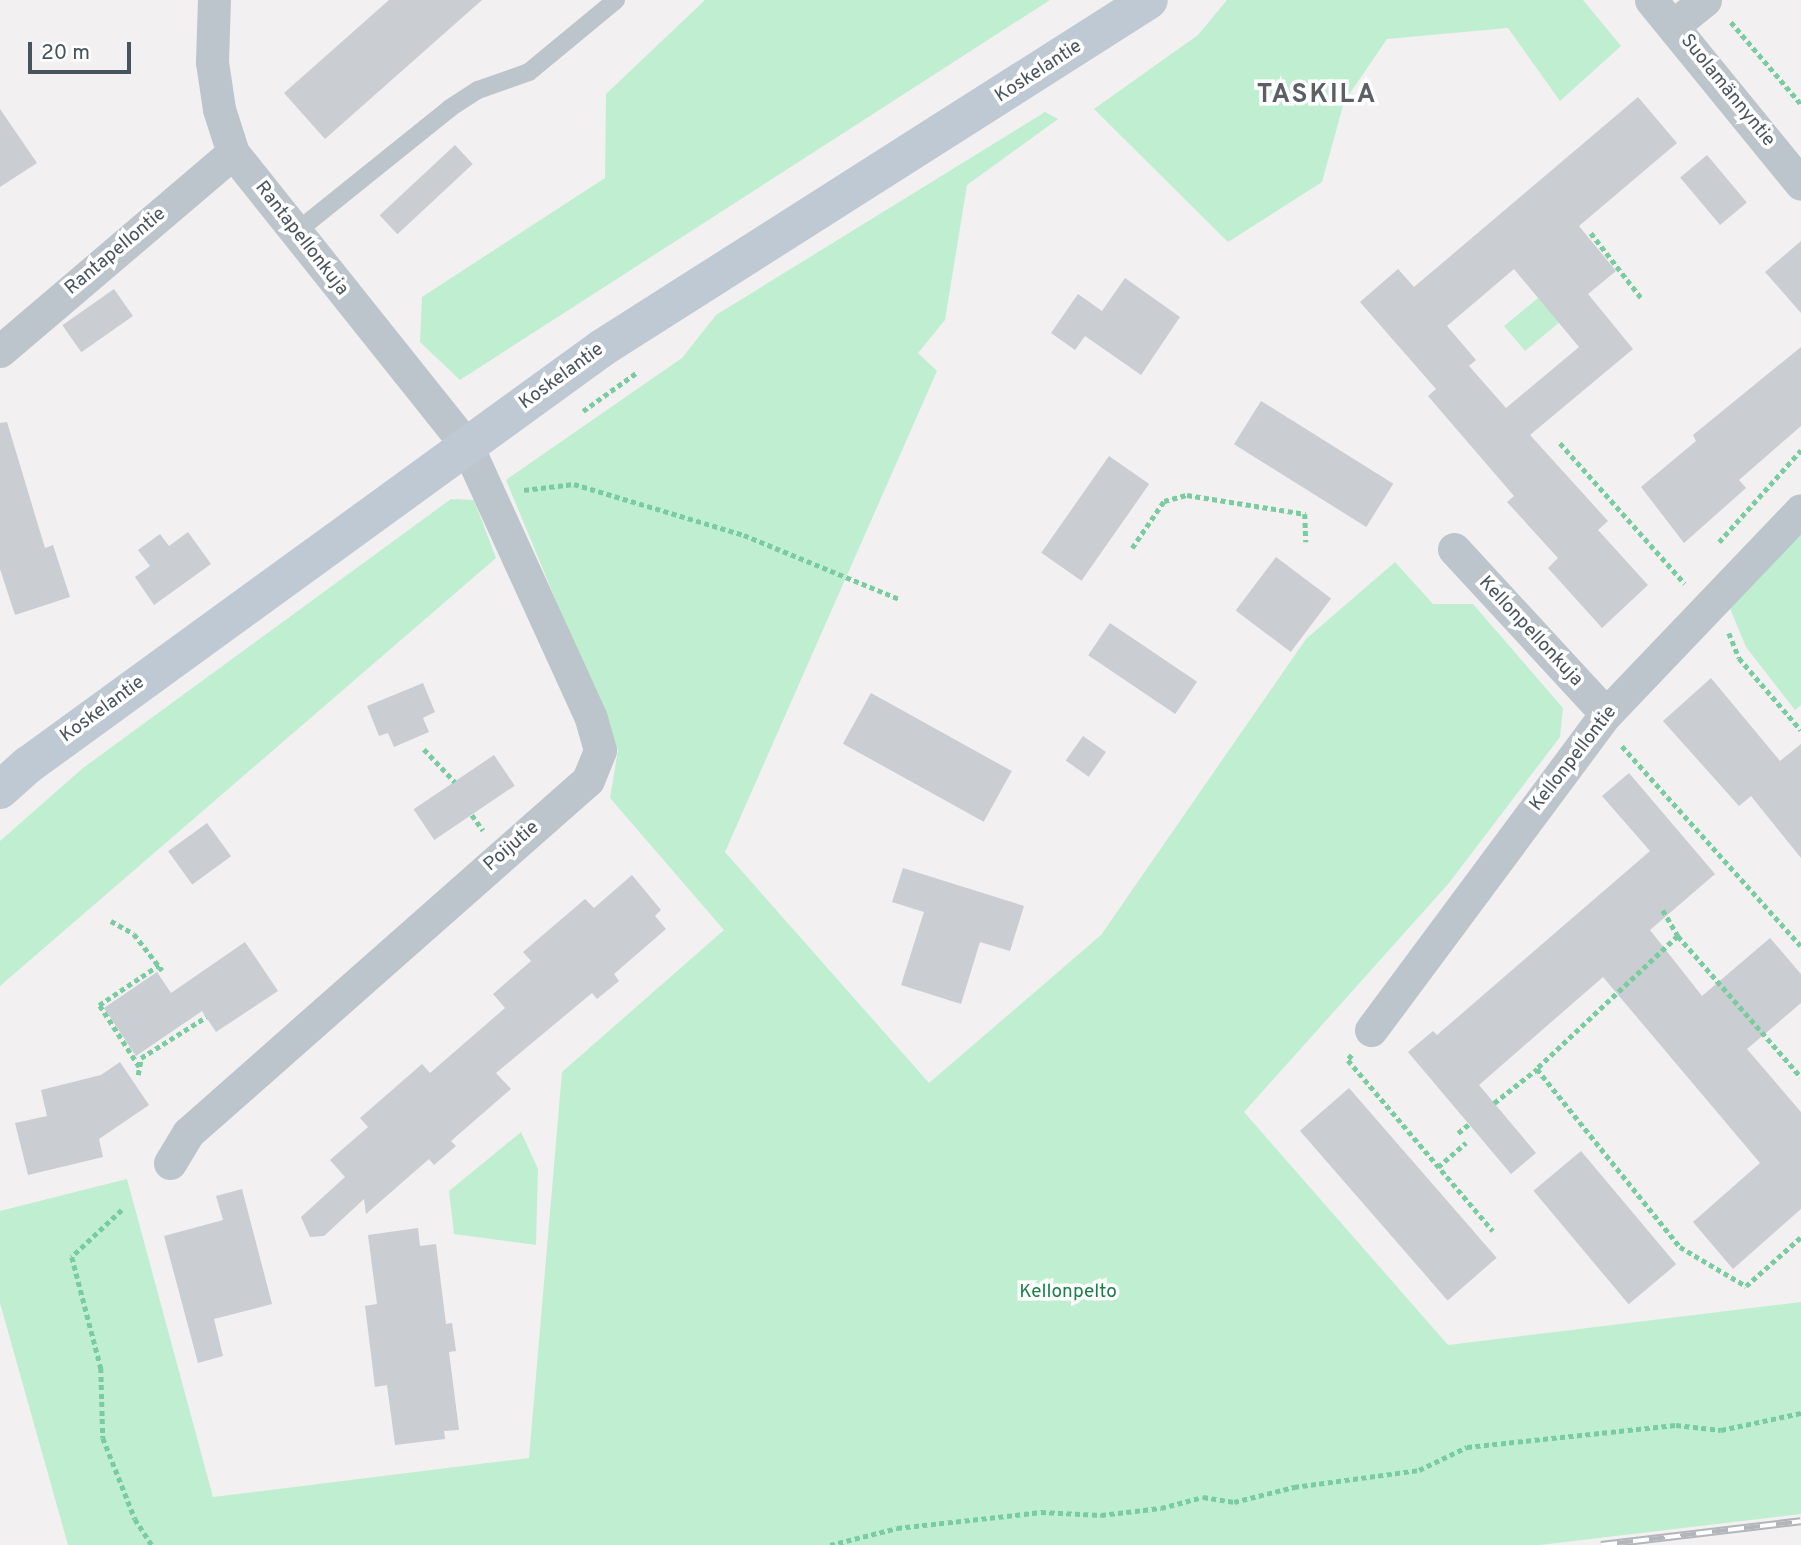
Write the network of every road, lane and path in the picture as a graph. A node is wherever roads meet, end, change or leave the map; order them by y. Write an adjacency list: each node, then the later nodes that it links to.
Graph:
1 (214, 0): 8 (street, Rantapellonkuja)
2 (616, 0): 10 (lane)
3 (1149, 0): 15 (main road, Koskelantie)
4 (1651, 0): 6 (street, Suolamännyntie)
5 (1717, 10): 6 (street); 7 (path)
6 (1674, 25): 9 (street, Suolamännyntie)
7 (1801, 104)
8 (233, 153): 10 (street, Rantapellonkuja); 13 (street, Rantapellontie)
9 (1801, 184)
10 (296, 232): 15 (street, Rantapellonkuja)
11 (1591, 233): 12 (path)
12 (1642, 299)
13 (5, 341)
14 (1560, 443): 24 (path)
15 (467, 446): 17 (street, Poijutie); 31 (main road, Koskelantie)
16 (1801, 450): 22 (path)
17 (493, 500): 25 (path); 46 (street, Poijutie)
18 (1801, 510): 26 (street, Kellonpellontie)
19 (1306, 542): 20 (path)
20 (1132, 548)
21 (1454, 550): 27 (street, Kellonpellonkuja)
22 (1710, 552)
23 (1692, 572): 24 (path)
24 (1683, 582): 26 (path)
25 (899, 599)
26 (1710, 604): 27 (street, Kellonpellontie); 28 (path)
27 (1604, 717): 35 (path); 37 (street, Kellonpellontie)
28 (1801, 730)
29 (424, 749): 30 (path)
30 (455, 782)
31 (0, 790)
32 (1663, 911): 34 (path)
33 (111, 921): 38 (path)
34 (1678, 936): 39 (path); 41 (path)
35 (1801, 946)
36 (206, 1017): 38 (path)
37 (1371, 1030): 47 (path)
38 (139, 1067): 40 (path)
39 (1536, 1069): 42 (path); 50 (path)
40 (138, 1075)
41 (1801, 1077)
42 (1494, 1103)
43 (1469, 1124): 44 (path)
44 (1458, 1133)
45 (1466, 1143): 47 (path)
46 (170, 1163)
47 (1438, 1167): 49 (path)
48 (122, 1210): 52 (path)
49 (1493, 1231)
50 (1801, 1237)
51 (1801, 1413): 53 (path)
52 (152, 1545)
53 (830, 1545)

